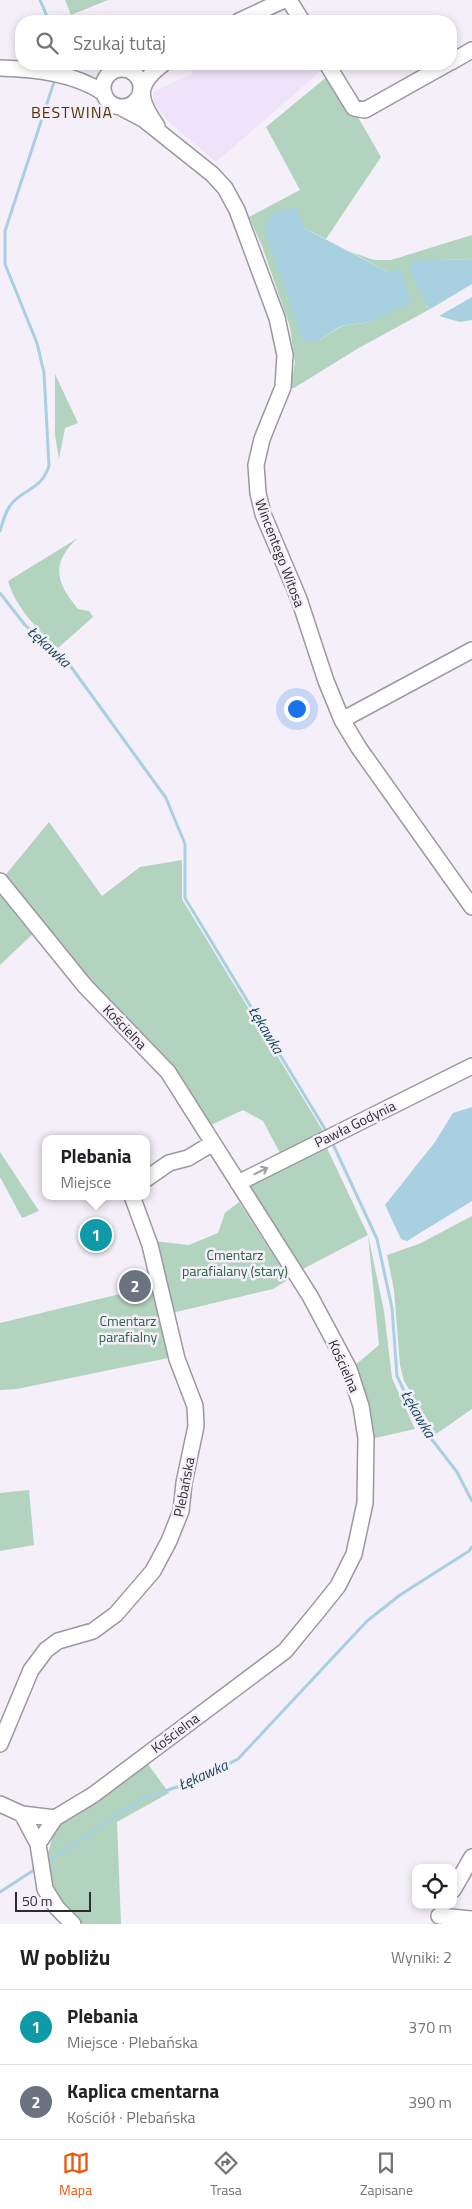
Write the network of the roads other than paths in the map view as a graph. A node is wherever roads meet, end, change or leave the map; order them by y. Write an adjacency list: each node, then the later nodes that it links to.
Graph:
1 (284, 0): 3 (street)
2 (289, 0): 5 (street)
3 (267, 4): 4 (street)
4 (249, 15)
5 (298, 15)
6 (472, 50): 7 (street)
7 (457, 59)
8 (0, 68): 9 (street)
9 (15, 70)
10 (20, 70): 19 (street)
11 (115, 70): 18 (street)
12 (124, 70): 17 (street)
13 (135, 70): 17 (street)
14 (157, 70): 20 (street)
15 (331, 70): 16 (street)
16 (436, 70)
17 (132, 71): 20 (street)
18 (110, 72): 19 (street); 21 (street)
19 (66, 76): 21 (street)
20 (141, 90): 22 (street); 23 (street, Wincentego Witosa)
21 (104, 93): 22 (street)
22 (120, 107): 23 (street, Wincentego Witosa)
23 (164, 135): 25 (street, Wincentego Witosa)
24 (472, 650): 25 (street)
25 (342, 720): 27 (street, Wincentego Witosa)
26 (0, 881): 29 (street, Kościelna)
27 (472, 907)
28 (472, 1066): 31 (street, Pawła Godynia, one-way to 28)
29 (213, 1143): 30 (street); 31 (street, Kościelna)
30 (150, 1177)
31 (238, 1182): 36 (street, Kościelna)
32 (133, 1200): 33 (street, Plebańska)
33 (0, 1744)
34 (0, 1804): 35 (street)
35 (22, 1814): 36 (street); 38 (street)
36 (55, 1818): 38 (street)
37 (472, 1857): 39 (street)
38 (40, 1859): 42 (street)
39 (457, 1883)
40 (440, 1915): 41 (street)
41 (472, 1919)
42 (73, 1924)

